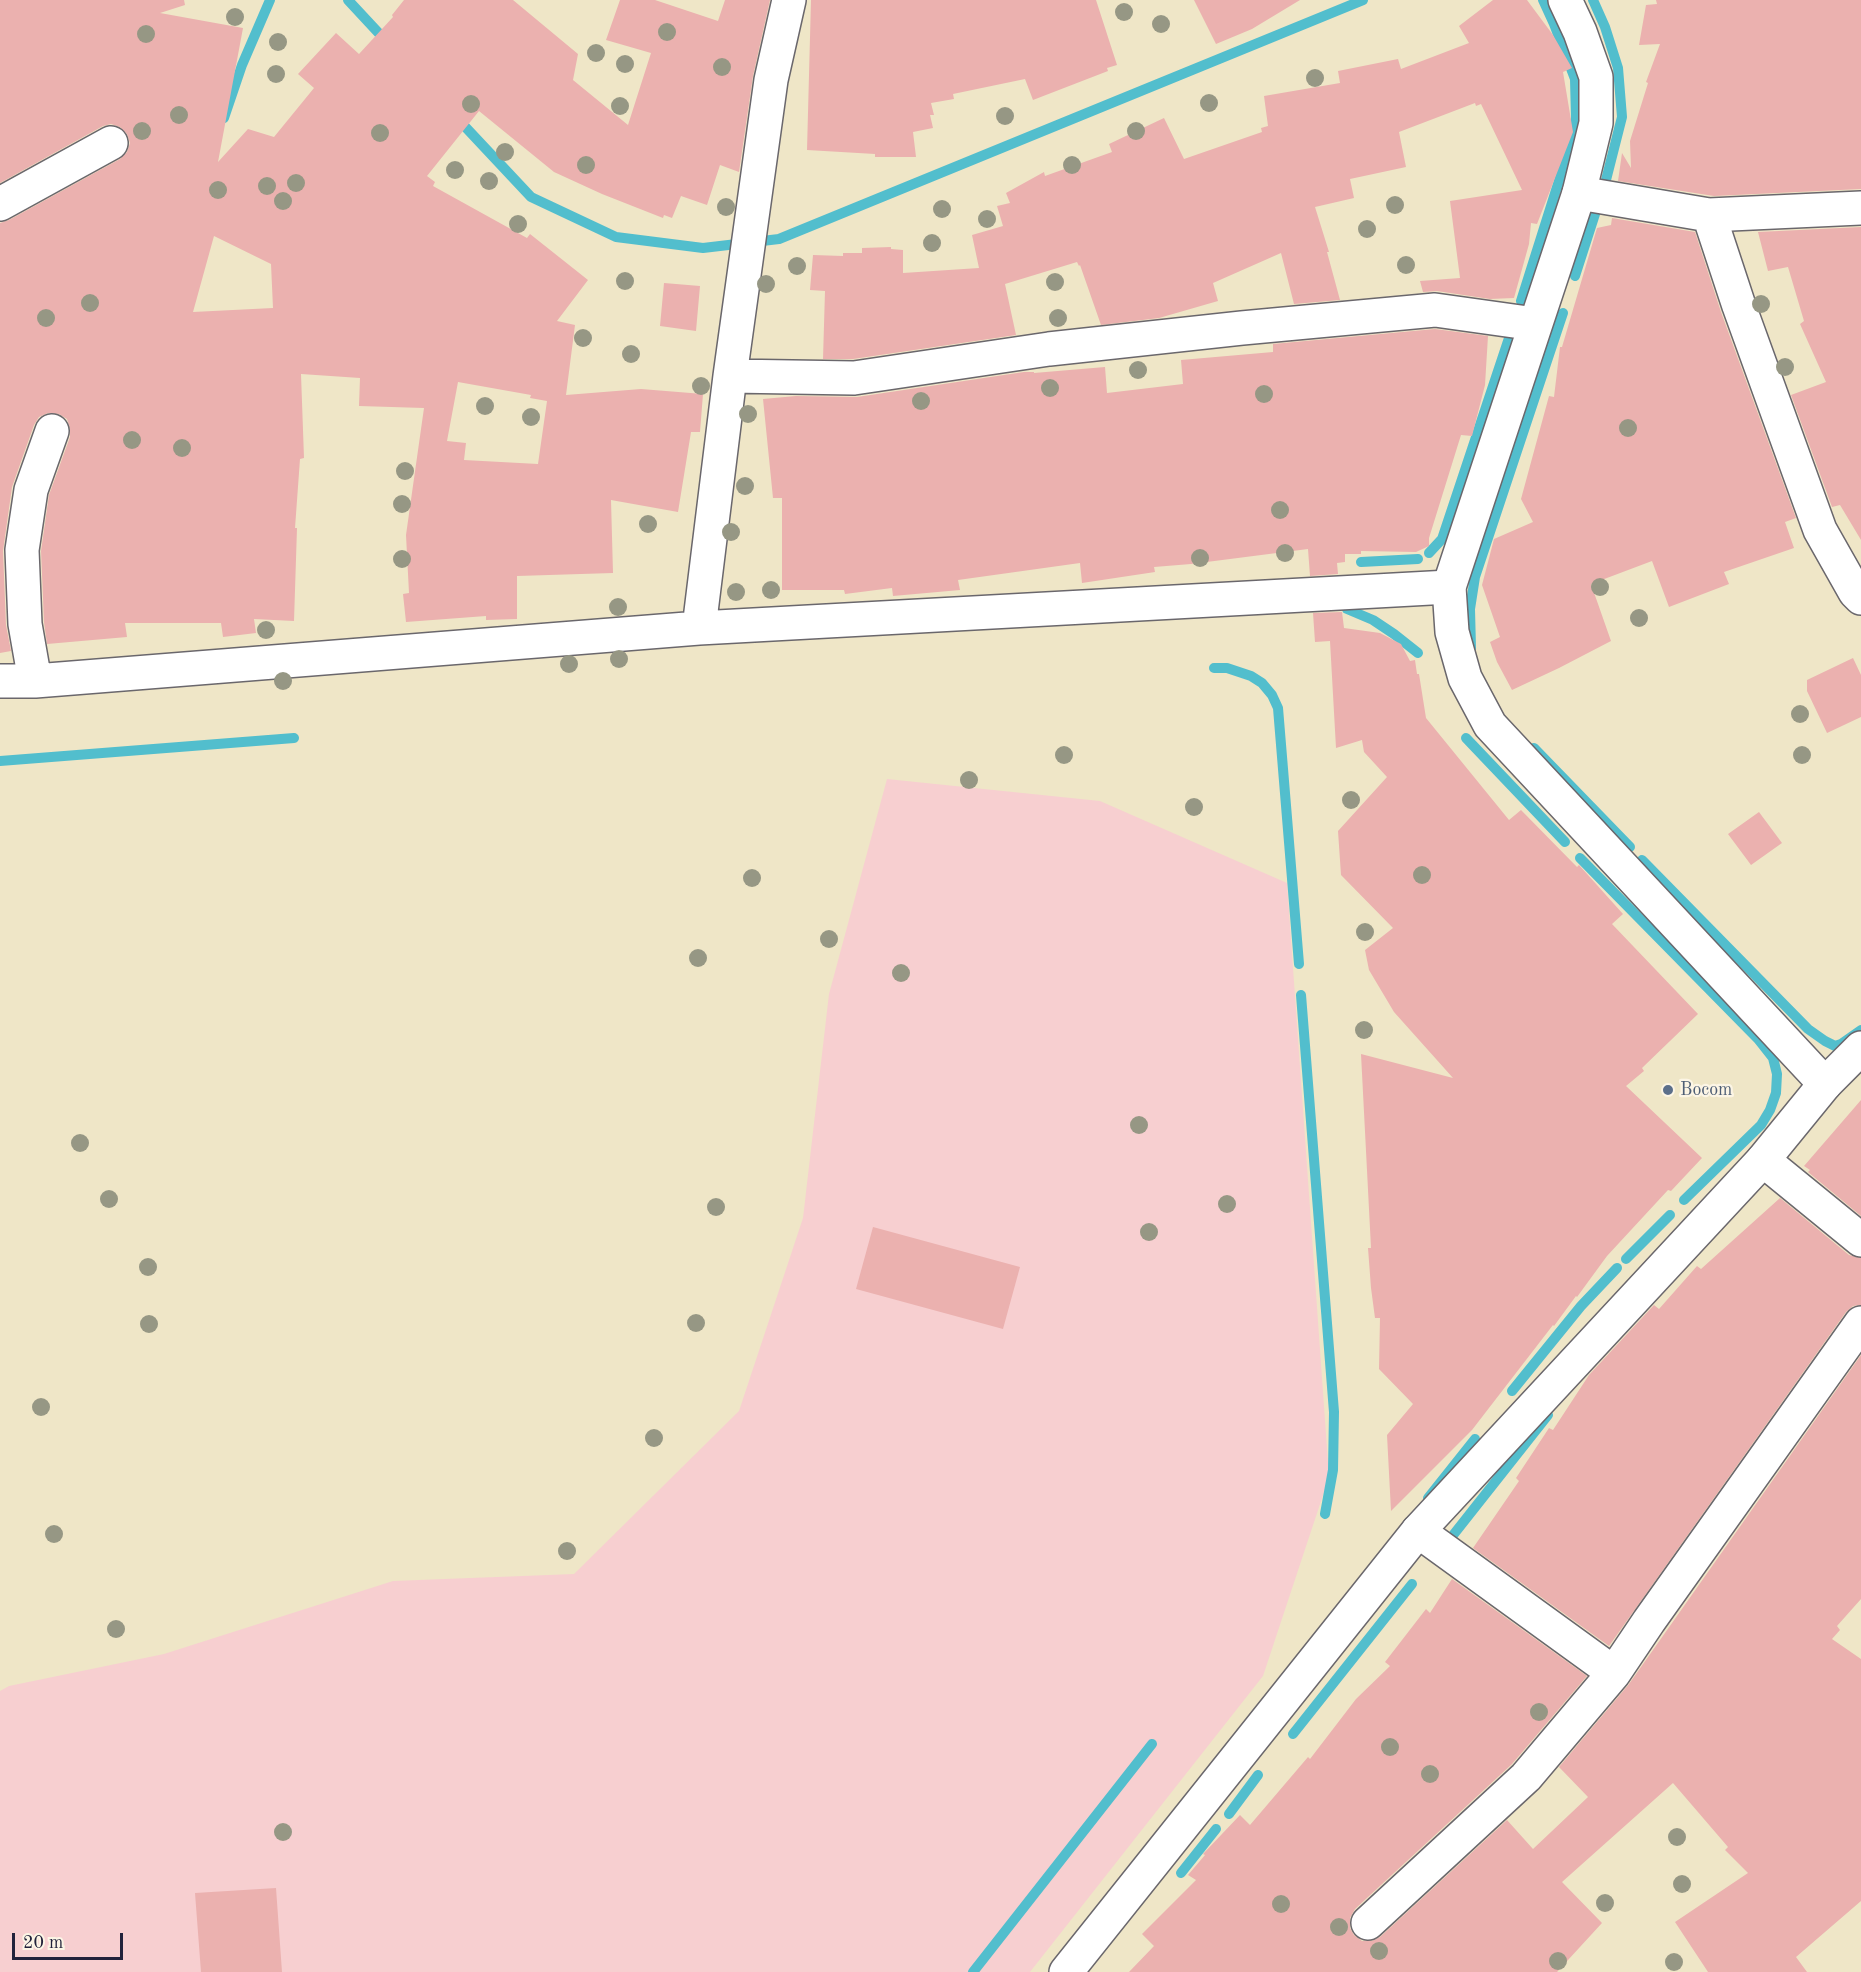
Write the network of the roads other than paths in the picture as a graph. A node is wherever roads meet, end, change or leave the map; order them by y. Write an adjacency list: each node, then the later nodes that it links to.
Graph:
1 (789, 0): 9 (street)
2 (1566, 0): 4 (street)
3 (111, 143): 5 (street)
4 (1579, 192): 7 (street); 8 (street)
5 (0, 204)
6 (1861, 208): 7 (street)
7 (1709, 215): 12 (street)
8 (1535, 324): 9 (street); 11 (street)
9 (730, 376): 13 (street)
10 (52, 430): 15 (street)
11 (1449, 587): 13 (street); 17 (street)
12 (1861, 598)
13 (699, 628): 15 (street)
14 (0, 681): 15 (street)
15 (35, 681)
16 (1861, 1048): 17 (street)
17 (1825, 1084): 18 (street)
18 (1763, 1160): 19 (street); 21 (street)
19 (1861, 1240)
20 (1861, 1323): 22 (street)
21 (1418, 1531): 22 (street); 24 (street)
22 (1614, 1673): 23 (street)
23 (1368, 1923)
24 (1066, 1972)

